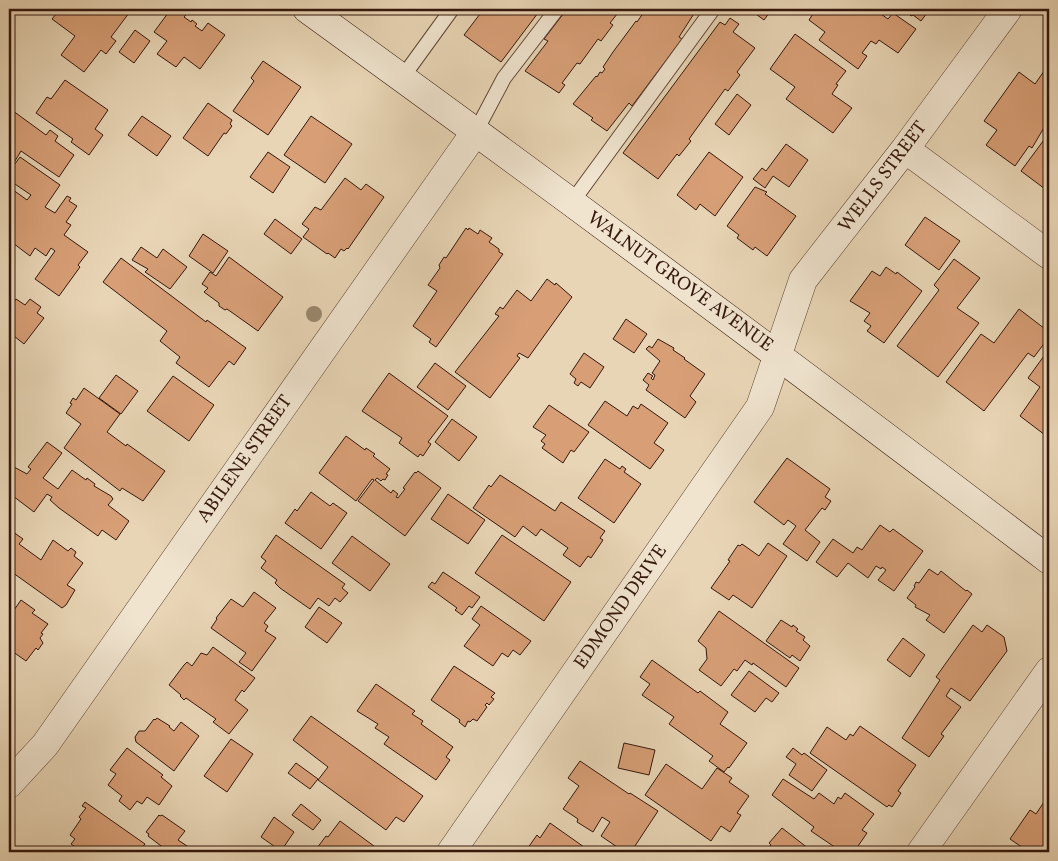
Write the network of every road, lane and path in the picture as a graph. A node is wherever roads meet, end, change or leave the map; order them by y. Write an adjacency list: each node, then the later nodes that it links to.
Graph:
1 (307, 9): 6 (street, WALNUT GROVE AVENUE)
2 (452, 9): 6 (lane)
3 (557, 9): 7 (lane)
4 (712, 9): 9 (lane)
5 (1008, 9): 8 (street, WELLS STREET)
6 (402, 78): 7 (street, WALNUT GROVE AVENUE)
7 (476, 131): 9 (street, WALNUT GROVE AVENUE); 14 (street, ABILENE STREET)
8 (906, 149): 10 (street); 11 (street, WELLS STREET)
9 (572, 202): 11 (street, WALNUT GROVE AVENUE)
10 (1049, 256)
11 (777, 354): 12 (street, WALNUT GROVE AVENUE); 15 (street, EDMOND DRIVE)
12 (1049, 560)
13 (1049, 671): 16 (street)
14 (9, 784)
15 (451, 852)
16 (921, 852)

